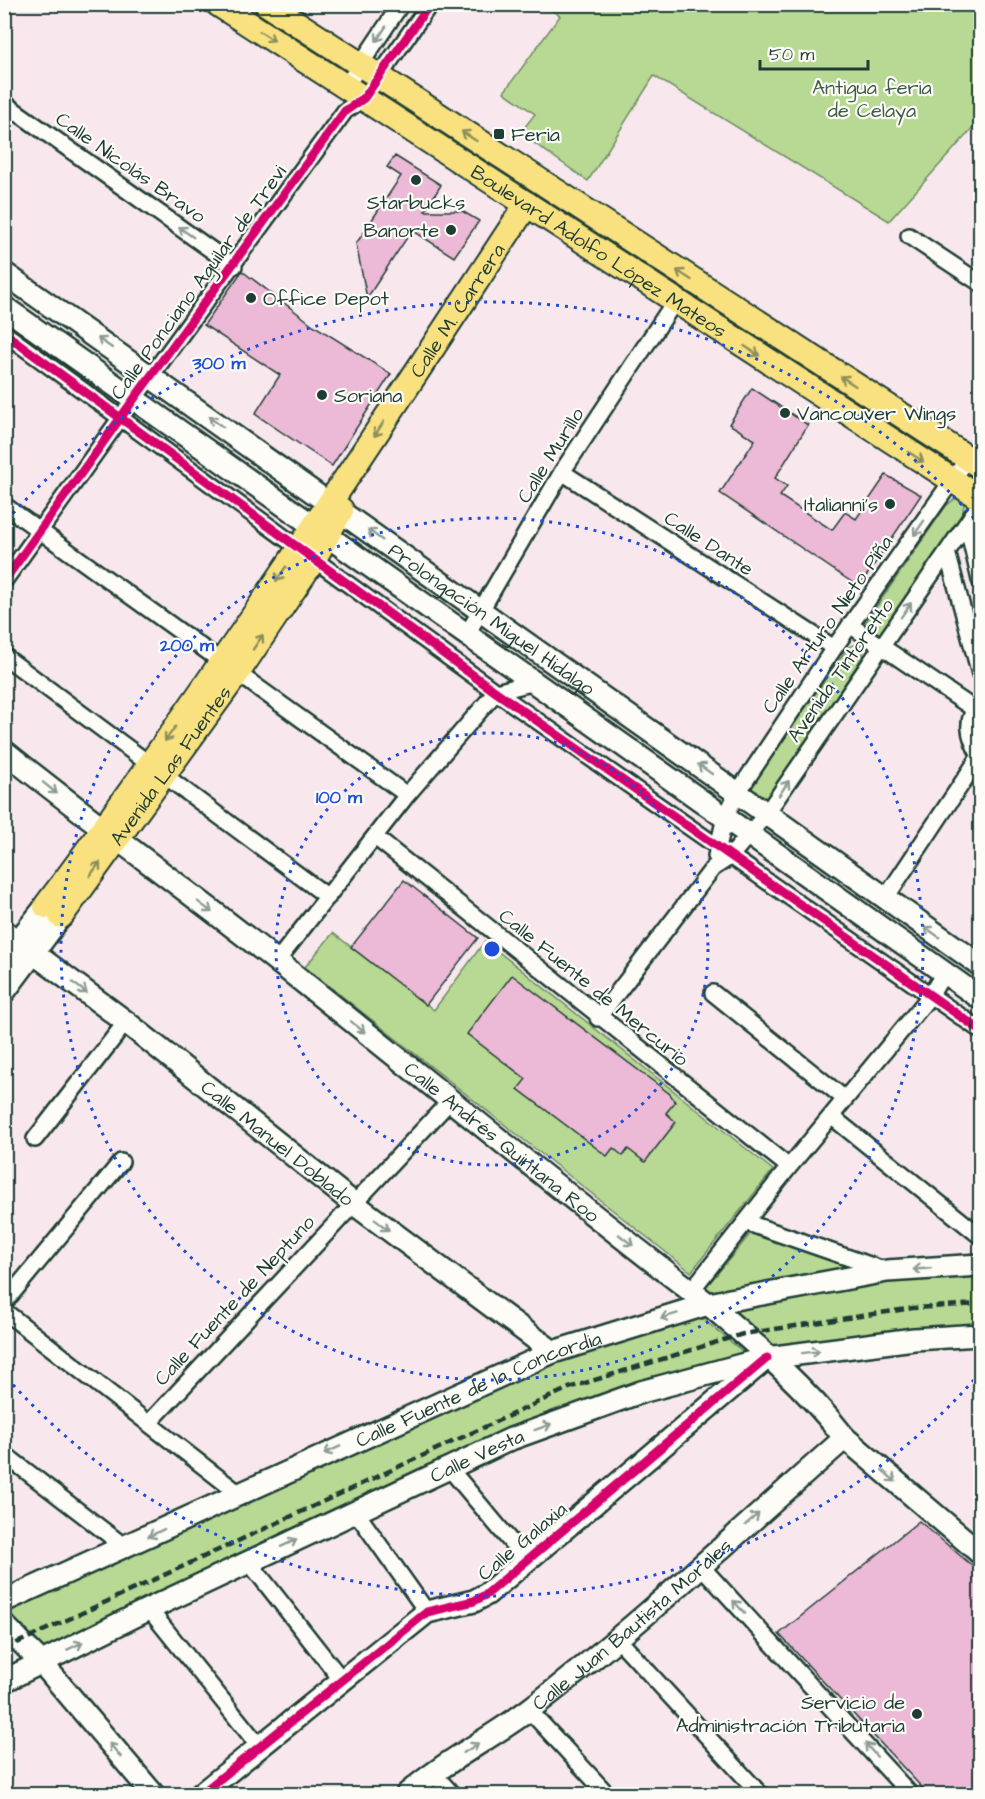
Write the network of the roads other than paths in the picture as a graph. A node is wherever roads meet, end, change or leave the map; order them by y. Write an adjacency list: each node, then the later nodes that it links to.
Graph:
1 (218, 4): 6 (main road, Boulevard Adolfo López Mateos, one-way to 6)
2 (267, 4): 5 (main road, Boulevard Adolfo López Mateos)
3 (401, 4): 5 (street, one-way to 5)
4 (430, 4): 5 (street)
5 (370, 70): 6 (street); 6 (street); 8 (main road, Boulevard Adolfo López Mateos, one-way to 5)
6 (355, 92): 9 (main road, Boulevard Adolfo López Mateos); 11 (street, Calle Ponciano Aguilar de Trevi)
7 (4, 103): 11 (street, Calle Nicolás Bravo, one-way to 7)
8 (541, 183): 9 (street, Calle M. Carrera); 20 (main road, Boulevard Adolfo López Mateos, one-way to 8)
9 (527, 204): 14 (main road, Boulevard Adolfo López Mateos); 26 (main road, Calle M. Carrera, one-way to 26)
10 (909, 236): 13 (street)
11 (234, 266): 17 (street, Calle Ponciano Aguilar de Trevi)
12 (4, 273): 17 (main road, Prolongación Miguel Hidalgo, one-way to 12)
13 (981, 283)
14 (675, 301): 21 (street, Calle Murillo); 22 (main road, Boulevard Adolfo López Mateos, one-way to 22)
15 (4, 307): 18 (main road, Prolongación Miguel Hidalgo)
16 (4, 333): 19 (street)
17 (153, 376): 18 (street, Calle Ponciano Aguilar de Trevi); 26 (main road, Prolongación Miguel Hidalgo, one-way to 17)
18 (134, 399): 19 (street, Calle Ponciano Aguilar de Trevi); 29 (main road, Prolongación Miguel Hidalgo)
19 (121, 418): 28 (street, Calle Ponciano Aguilar de Trevi); 31 (street)
20 (974, 462): 22 (street, Calle Arturo Nieto Piña)
21 (562, 472): 34 (street, Calle Murillo); 38 (street, Calle Dante)
22 (953, 481): 23 (main road, Boulevard Adolfo López Mateos); 35 (street, Calle Arturo Nieto Piña, one-way to 35)
23 (981, 498)
24 (981, 504): 27 (street, Avenida Tintoretto)
25 (4, 505): 28 (street)
26 (336, 507): 29 (main road, Calle M. Carrera); 34 (main road, Prolongación Miguel Hidalgo, one-way to 26)
27 (967, 524): 30 (street, Avenida Tintoretto); 32 (street)
28 (40, 531): 33 (street, Calle Ponciano Aguilar de Trevi); 40 (street)
29 (321, 531): 31 (main road, Avenida Las Fuentes); 36 (main road, Prolongación Miguel Hidalgo)
30 (947, 552): 37 (street, Avenida Tintoretto, one-way to 30); 41 (street)
31 (307, 554): 40 (main road, Avenida Las Fuentes); 43 (street)
32 (981, 580)
33 (4, 581)
34 (481, 610): 36 (street, Calle Murillo); 48 (main road, Prolongación Miguel Hidalgo, one-way to 34)
35 (850, 625): 37 (street); 38 (street, Calle Arturo Nieto Piña)
36 (467, 634): 42 (main road, Prolongación Miguel Hidalgo)
37 (882, 645): 44 (street); 50 (street, Avenida Tintoretto, one-way to 37)
38 (834, 648): 48 (street, Calle Arturo Nieto Piña)
39 (4, 656): 47 (street)
40 (230, 667): 47 (main road, Avenida Las Fuentes); 49 (street)
41 (981, 674)
42 (534, 682): 43 (street); 51 (main road, Prolongación Miguel Hidalgo)
43 (496, 692): 49 (street); 55 (street)
44 (977, 705): 46 (street)
45 (4, 752): 53 (main road, Calle Andrés Quintana Roo, one-way to 53)
46 (981, 756): 59 (street)
47 (156, 769): 53 (main road, Avenida Las Fuentes); 58 (street)
48 (738, 792): 50 (main road, Prolongación Miguel Hidalgo); 51 (street, Calle Arturo Nieto Piña)
49 (407, 795): 54 (street)
50 (766, 814): 52 (street, Avenida Tintoretto); 59 (main road, Prolongación Miguel Hidalgo)
51 (725, 817): 52 (main road, Prolongación Miguel Hidalgo); 55 (street)
52 (748, 834): 56 (street, Avenida Tintoretto); 65 (main road, Prolongación Miguel Hidalgo)
53 (110, 835): 60 (main road, Avenida Las Fuentes); 63 (main road, Calle Andrés Quintana Roo, one-way to 63)
54 (375, 837): 58 (street); 70 (street, Calle Fuente de Mercurio)
55 (717, 848): 56 (street); 57 (street)
56 (730, 857): 57 (street, Avenida Tintoretto); 68 (street)
57 (713, 868): 70 (street)
58 (328, 897): 63 (street)
59 (885, 899): 64 (main road, Prolongación Miguel Hidalgo, one-way to 59)
60 (53, 911): 61 (main road, Avenida Las Fuentes)
61 (19, 942): 62 (main road, Avenida Las Fuentes); 66 (main road, Avenida Las Fuentes); 71 (main road, Calle Manuel Doblado, one-way to 71)
62 (4, 959)
63 (277, 961): 74 (main road, Calle Andrés Quintana Roo, one-way to 74)
64 (981, 965)
65 (944, 973): 68 (street); 69 (main road, Prolongación Miguel Hidalgo)
66 (4, 992)
67 (713, 993): 73 (street)
68 (930, 996): 72 (street); 73 (street)
69 (981, 998)
70 (598, 1018): 78 (street, Calle Fuente de Mercurio)
71 (126, 1022): 76 (street); 79 (main road, Calle Manuel Doblado)
72 (981, 1030)
73 (845, 1099): 75 (street)
74 (449, 1101): 79 (street, Calle Fuente de Neptuno); 84 (main road, Calle Andrés Quintana Roo, one-way to 84)
75 (831, 1116): 78 (street); 81 (street)
76 (35, 1139)
77 (121, 1162): 85 (street)
78 (789, 1167): 80 (street)
79 (353, 1203): 89 (main road, Calle Manuel Doblado, one-way to 89); 91 (street, Calle Fuente de Neptuno)
80 (748, 1223): 83 (street); 84 (street)
81 (981, 1236)
82 (981, 1265): 83 (main road, Calle Fuente de la Concordia, one-way to 83)
83 (887, 1271): 86 (main road, Calle Fuente de la Concordia)
84 (691, 1291): 86 (main road, Calle Andrés Quintana Roo)
85 (4, 1303)
86 (708, 1304): 89 (main road, Calle Fuente de la Concordia, one-way to 89); 90 (main road, Calle Andrés Quintana Roo)
87 (4, 1311): 91 (street)
88 (981, 1335): 90 (main road, Calle Vesta, one-way to 88)
89 (553, 1352): 95 (main road, Calle Fuente de la Concordia, one-way to 95)
90 (767, 1358): 92 (main road, Calle Andrés Quintana Roo); 94 (main road, Calle Vesta, one-way to 90); 100 (main road, Calle Galaxia)
91 (150, 1423): 95 (street)
92 (844, 1438): 98 (main road, Calle Andrés Quintana Roo, one-way to 98); 101 (main road, Calle Juan Bautista Morales, one-way to 92)
93 (4, 1454): 97 (street)
94 (450, 1469): 96 (main road, Calle Vesta); 100 (street)
95 (238, 1493): 97 (main road, Calle Fuente de la Concordia, one-way to 97)
96 (356, 1512): 99 (main road, Calle Vesta, one-way to 96); 104 (street)
97 (125, 1547): 102 (main road, Calle Fuente de la Concordia)
98 (981, 1553)
99 (249, 1562): 103 (main road, Calle Vesta); 108 (street)
100 (527, 1562): 104 (main road, Calle Galaxia)
101 (700, 1565): 106 (main road, Calle Juan Bautista Morales); 119 (street, one-way to 101)
102 (4, 1601)
103 (149, 1609): 107 (main road, Calle Vesta, one-way to 103); 111 (street)
104 (427, 1612): 108 (main road, Calle Galaxia)
105 (4, 1625): 107 (main road)
106 (617, 1638): 110 (main road, Calle Juan Bautista Morales); 118 (street)
107 (41, 1662): 109 (main road, Calle Vesta); 113 (main road, one-way to 107)
108 (341, 1679): 111 (main road, Calle Galaxia)
109 (4, 1682)
110 (529, 1710): 112 (main road, Calle Juan Bautista Morales, one-way to 110); 117 (street)
111 (260, 1746): 114 (main road, Calle Galaxia)
112 (432, 1772): 115 (main road, Calle Juan Bautista Morales); 116 (street)
113 (153, 1794)
114 (201, 1794)
115 (407, 1794)
116 (453, 1794)
117 (607, 1794)
118 (760, 1794)
119 (910, 1794)

